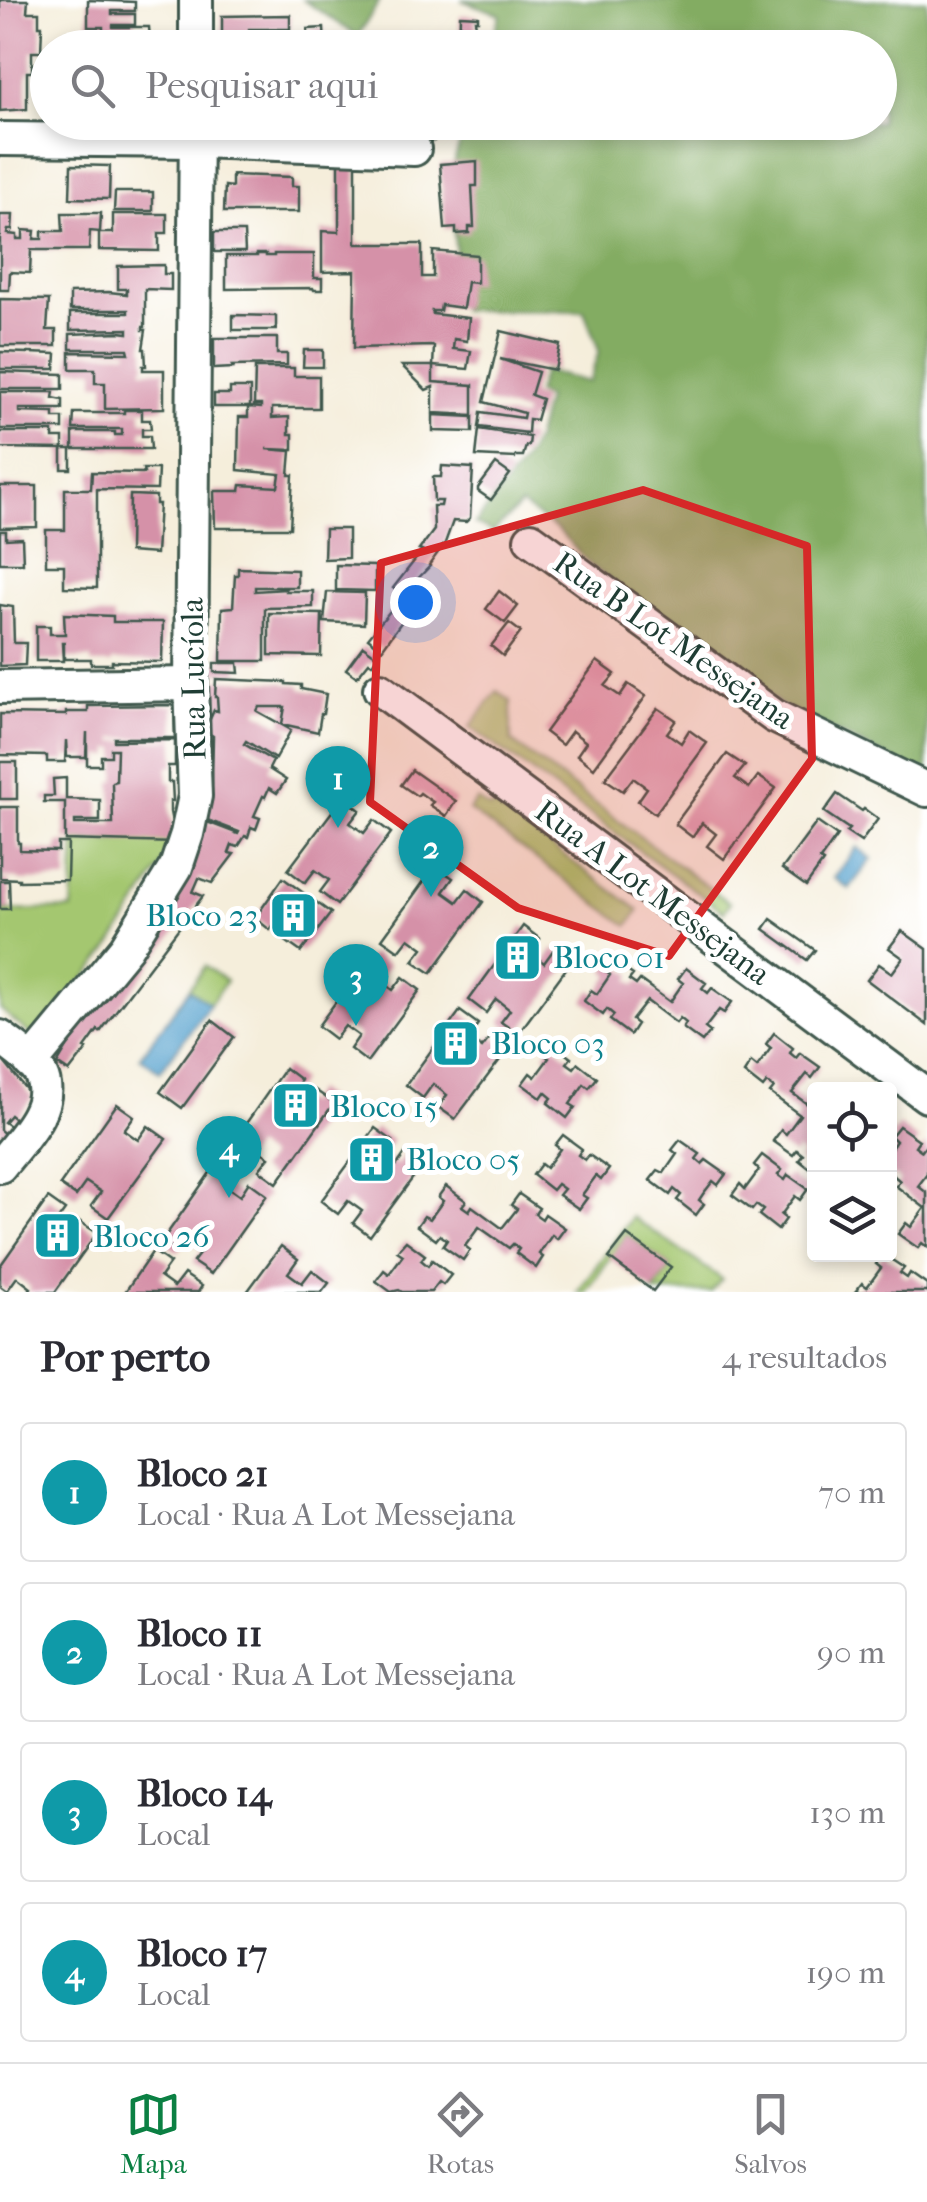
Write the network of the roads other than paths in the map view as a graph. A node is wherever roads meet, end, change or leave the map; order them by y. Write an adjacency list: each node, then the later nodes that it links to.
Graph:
1 (196, 0): 2 (street)
2 (196, 30)
3 (30, 138): 4 (street)
4 (0, 139)
5 (196, 140): 9 (street, Rua Lucíola)
6 (299, 140): 7 (street)
7 (414, 149)
8 (530, 539): 12 (street, Rua B Lot Messejana)
9 (191, 684): 10 (street); 14 (street, Rua Lucíola)
10 (0, 687)
11 (380, 689): 15 (street, Rua A Lot Messejana)
12 (927, 790)
13 (0, 1036): 14 (street)
14 (31, 1063): 16 (street)
15 (927, 1096)
16 (0, 1166)

